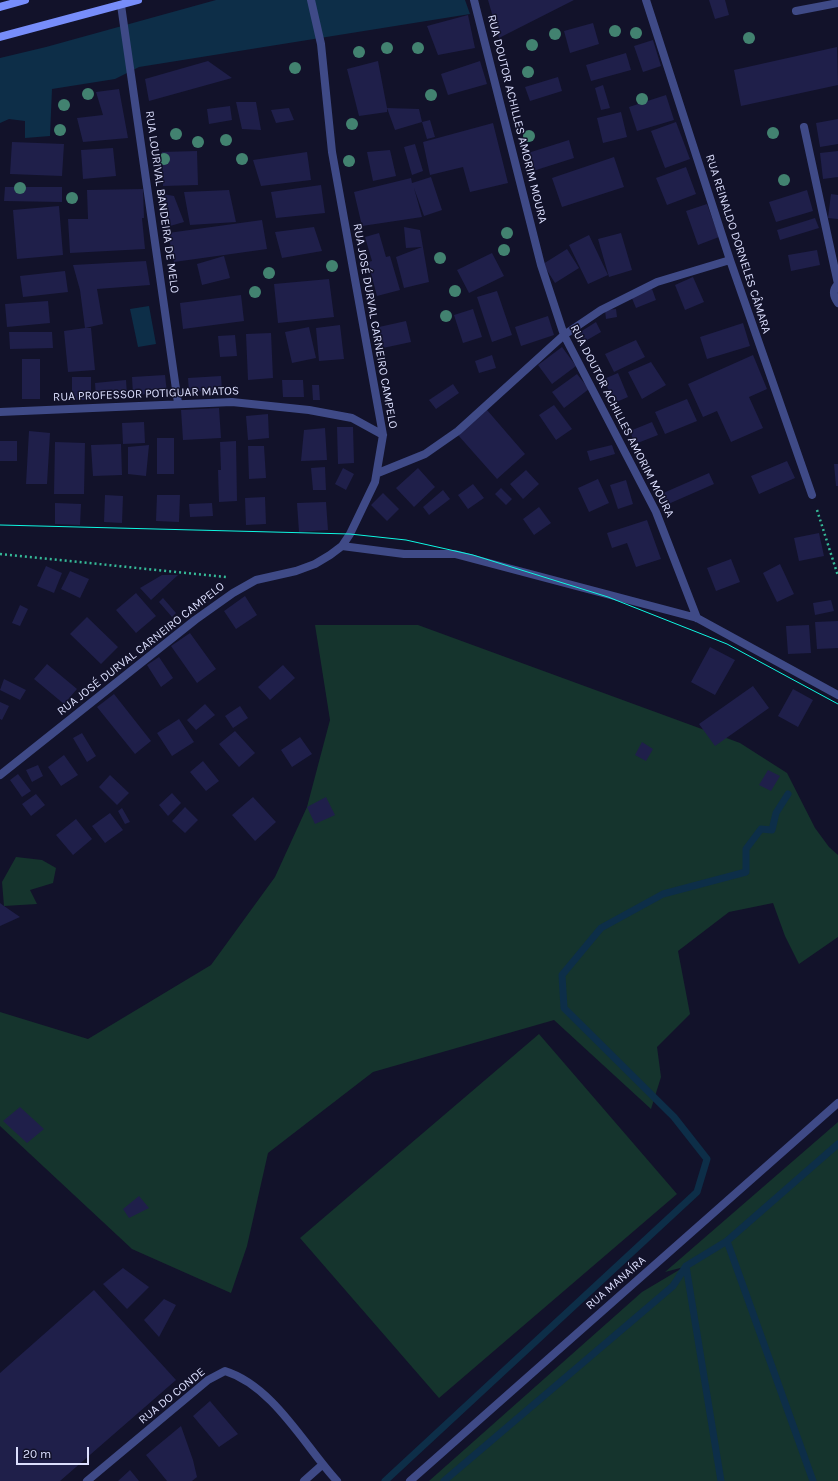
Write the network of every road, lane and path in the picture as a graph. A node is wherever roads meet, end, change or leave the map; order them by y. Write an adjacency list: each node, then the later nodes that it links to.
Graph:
1 (25, 0): 8 (main road)
2 (138, 0): 7 (main road)
3 (311, 0): 18 (street, RUA JOSÉ DURVAL CARNEIRO CAMPELO)
4 (474, 0): 15 (street, RUA DOUTOR ACHILLES AMORIM MOURA)
5 (646, 0): 12 (street, RUA REINALDO DORNELES CÂMARA)
6 (838, 3): 9 (street)
7 (121, 5): 10 (main road); 16 (street, RUA LOURIVAL BANDEIRA DE MELO)
8 (0, 7)
9 (796, 11)
10 (0, 37)
11 (804, 127): 13 (street)
12 (730, 260): 15 (street); 20 (street, RUA REINALDO DORNELES CÂMARA)
13 (838, 284): 14 (street)
14 (838, 303)
15 (564, 335): 19 (street); 25 (street, RUA DOUTOR ACHILLES AMORIM MOURA)
16 (178, 403): 17 (street, RUA PROFESSOR POTIGUAR MATOS); 18 (street, RUA PROFESSOR POTIGUAR MATOS)
17 (0, 412)
18 (383, 436): 19 (street, RUA JOSÉ DURVAL CARNEIRO CAMPELO)
19 (378, 473): 21 (street, RUA JOSÉ DURVAL CARNEIRO CAMPELO)
20 (812, 495): 23 (path)
21 (342, 546): 24 (street, RUA JOSÉ DURVAL CARNEIRO CAMPELO); 25 (street)
22 (0, 554): 24 (path)
23 (838, 576)
24 (256, 580): 27 (street, RUA JOSÉ DURVAL CARNEIRO CAMPELO)
25 (697, 618): 26 (street)
26 (838, 695)
27 (0, 775)
28 (838, 1103): 33 (street, RUA MANAÍRA)
29 (322, 1465): 30 (street, RUA DO CONDE); 31 (street); 32 (street, RUA DO CONDE)
30 (87, 1481)
31 (304, 1481)
32 (337, 1481)
33 (410, 1481)

